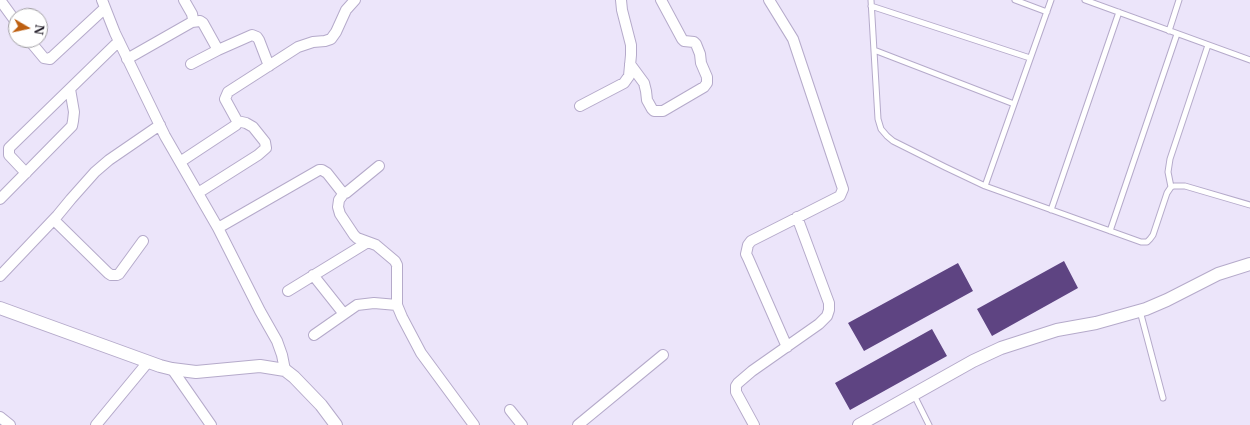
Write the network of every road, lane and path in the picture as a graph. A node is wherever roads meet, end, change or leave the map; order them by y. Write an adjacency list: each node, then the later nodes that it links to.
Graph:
1 (0, 0): 13 (street)
2 (184, 0): 16 (street)
3 (355, 0): 29 (street)
4 (621, 0): 28 (street)
5 (661, 0): 28 (street)
6 (769, 0): 46 (street)
7 (1015, 0): 14 (lane)
8 (1051, 0): 14 (lane)
9 (1085, 0): 15 (lane)
10 (1179, 0): 17 (lane)
11 (871, 3): 23 (lane); 25 (lane)
12 (103, 4): 19 (street); 21 (street)
13 (8, 11)
14 (1047, 12): 25 (lane)
15 (1119, 12): 17 (lane); 45 (lane)
16 (192, 22): 22 (street); 24 (street)
17 (1170, 31): 18 (lane)
18 (1177, 34): 20 (lane); 49 (lane)
19 (119, 41): 24 (street); 30 (street)
20 (1208, 45): 26 (lane); 40 (lane)
21 (35, 48)
22 (218, 50): 27 (street); 29 (street)
23 (874, 50): 31 (lane); 39 (lane)
24 (128, 58): 34 (street)
25 (1030, 58): 31 (lane)
26 (1250, 60)
27 (190, 64)
28 (630, 64): 32 (street)
29 (269, 66): 33 (street)
30 (70, 89): 35 (street); 38 (street)
31 (1014, 104): 39 (lane)
32 (580, 106)
33 (237, 121): 36 (street); 41 (street)
34 (160, 125): 36 (street); 47 (street)
35 (4, 150): 38 (street)
36 (180, 162): 41 (street)
37 (379, 166): 42 (street)
38 (26, 173): 43 (street)
39 (985, 186): 45 (lane)
40 (1171, 187): 44 (lane); 49 (lane)
41 (198, 193): 48 (street)
42 (344, 193): 48 (street); 51 (street)
43 (0, 199)
44 (1250, 205)
45 (1051, 210): 49 (lane)
46 (797, 218): 61 (street); 61 (street)
47 (54, 220): 50 (street); 54 (street)
48 (218, 228): 65 (street)
49 (1110, 231)
50 (143, 241)
51 (368, 242): 53 (street); 56 (street)
52 (1250, 264): 58 (street)
53 (313, 275): 55 (street); 59 (street)
54 (0, 276)
55 (288, 291)
56 (397, 305): 59 (street); 74 (street)
57 (0, 308): 63 (street)
58 (1140, 311): 66 (street); 67 (lane)
59 (344, 314): 60 (street)
60 (314, 335)
61 (787, 347): 77 (street)
62 (663, 355): 76 (street)
63 (148, 362): 64 (street); 71 (street)
64 (172, 369): 65 (street); 72 (street)
65 (285, 370): 73 (street)
66 (914, 395): 78 (street); 79 (lane)
67 (1163, 398)
68 (510, 410): 75 (street)
69 (0, 417): 70 (street)
70 (10, 425)
71 (96, 425)
72 (211, 425)
73 (336, 425)
74 (474, 425)
75 (522, 425)
76 (578, 425)
77 (754, 425)
78 (859, 425)
79 (929, 425)

